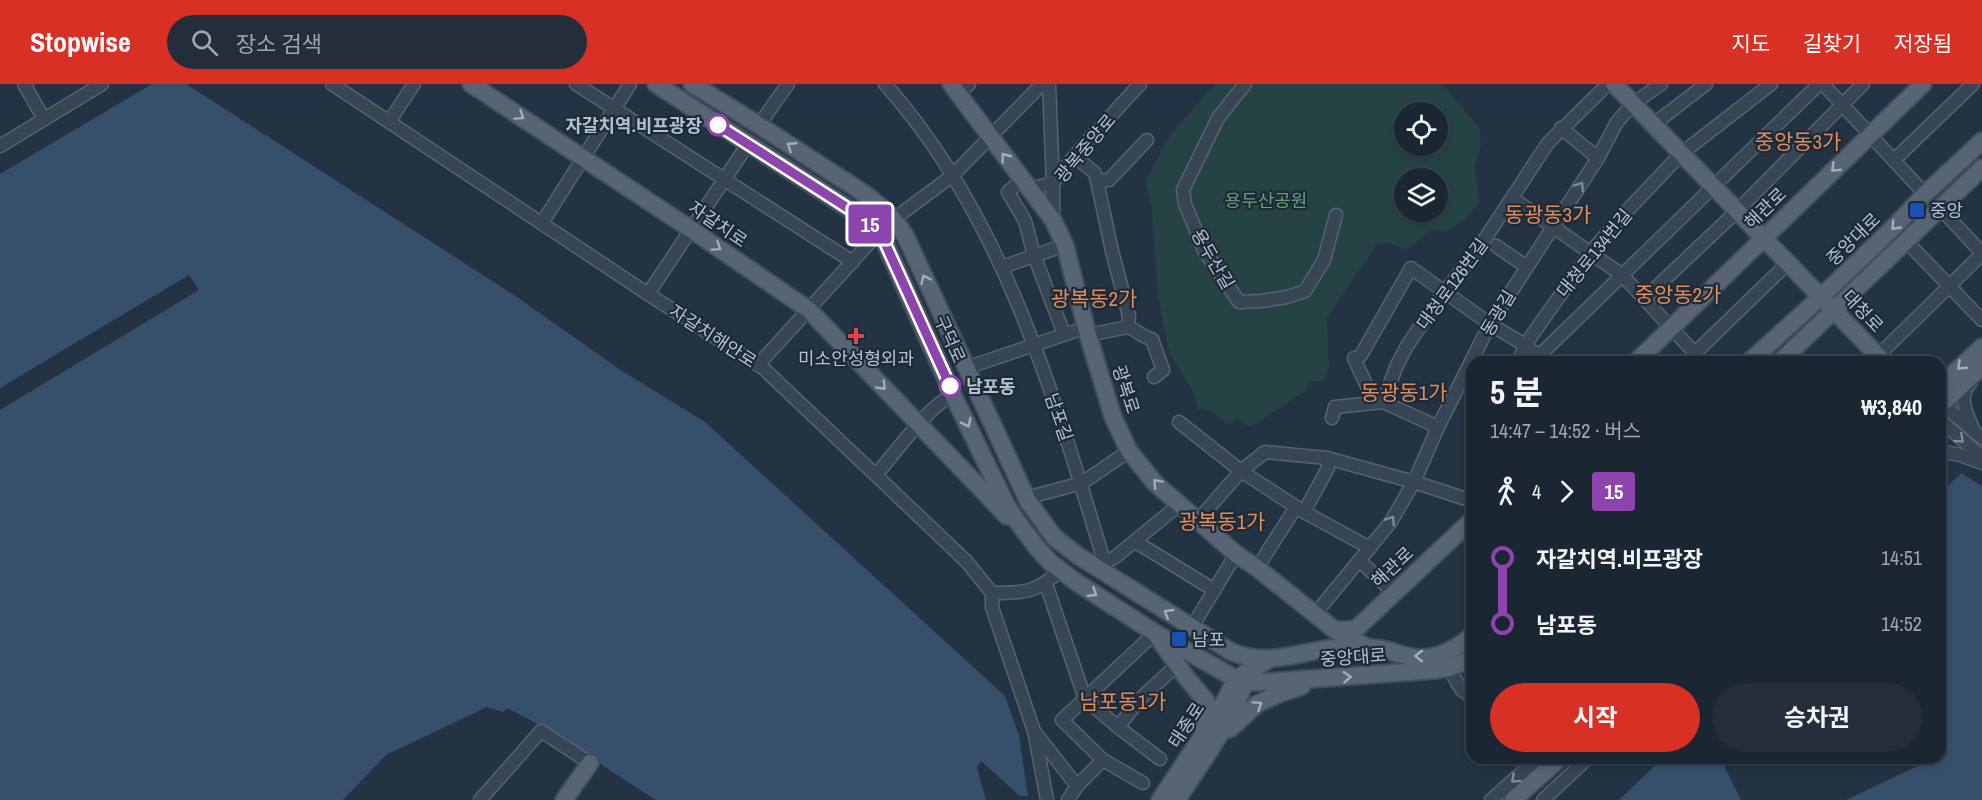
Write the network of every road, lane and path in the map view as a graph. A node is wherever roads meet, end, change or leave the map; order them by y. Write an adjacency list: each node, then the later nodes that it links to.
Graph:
1 (24, 84): 29 (street)
2 (102, 84): 29 (street)
3 (332, 84): 30 (street, 자갈치해안로)
4 (414, 84): 30 (street)
5 (471, 84): 42 (main road, 자갈치로, one-way to 42)
6 (576, 84): 28 (street)
7 (630, 84): 28 (street)
8 (656, 84): 38 (main road, 구덕로)
9 (692, 84): 32 (main road, 구덕로)
10 (788, 84): 32 (street)
11 (885, 84): 46 (street, 남포길)
12 (1042, 84): 35 (street)
13 (1049, 84): 49 (street)
14 (1140, 84): 41 (street, 광복중앙로)
15 (1245, 84): 56 (street, 용두산길)
16 (1608, 84): 33 (street, 대청로126번길)
17 (1614, 84): 26 (main road, 대청로)
18 (1661, 84): 26 (street, 동광길)
19 (1706, 84): 31 (street)
20 (1771, 84): 40 (street, 대청로134번길)
21 (1821, 84): 27 (street); 51 (street)
22 (1863, 84): 27 (street)
23 (1923, 84): 34 (main road, 해관로)
24 (1973, 84): 44 (street)
25 (960, 88): 35 (main road, 광복로)
26 (1633, 104): 31 (main road, 대청로); 43 (street, 동광길)
27 (1842, 105): 34 (street); 55 (street)
28 (614, 108): 42 (street); 47 (street)
29 (44, 119): 39 (street)
30 (389, 122): 59 (street, 자갈치해안로)
31 (1654, 124): 40 (main road, 대청로)
32 (759, 125): 57 (main road, 구덕로, one-way to 32)
33 (1561, 128): 43 (street); 53 (street, 대청로126번길)
34 (1870, 135): 44 (street); 63 (main road, 해관로, one-way to 63)
35 (991, 137): 46 (street); 50 (main road, 광복로, one-way to 35)
36 (1147, 140): 48 (street)
37 (1982, 141): 52 (main road, 중앙대로)
38 (748, 144): 47 (street); 62 (main road, 구덕로)
39 (0, 146)
40 (1682, 153): 51 (main road, 대청로); 67 (street, 대청로134번길)
41 (1074, 156): 48 (street); 49 (street, 광복중앙로)
42 (582, 158): 59 (street); 61 (main road, 자갈치로)
43 (1598, 158): 60 (street, 동광길, one-way to 43)
44 (1894, 160): 52 (street)
45 (1982, 168): 54 (main road)
46 (952, 175): 57 (street); 72 (street, 남포길)
47 (725, 180): 61 (street); 70 (street)
48 (1098, 181): 84 (street)
49 (1053, 183): 50 (street); 58 (street, 광복중앙로)
50 (1026, 184): 58 (main road, 광복로); 69 (street)
51 (1714, 186): 55 (main road, 대청로); 74 (street)
52 (1925, 194): 78 (main road, 중앙대로, one-way to 78)
53 (1512, 198): 60 (street); 76 (street, 대청로126번길)
54 (1940, 208): 64 (main road); 68 (street)
55 (1738, 210): 63 (main road, 대청로); 79 (street)
56 (1336, 215)
57 (894, 219): 104 (main road, 구덕로, one-way to 57)
58 (1053, 220): 65 (main road, 광복로)
59 (542, 223): 77 (street, 자갈치해안로)
60 (1553, 227): 67 (street); 73 (street, 동광길)
61 (692, 230): 77 (street); 81 (main road, 자갈치로, one-way to 81)
62 (880, 234): 70 (street); 109 (main road, 구덕로)
63 (1764, 236): 71 (main road, 대청로); 85 (main road, 해관로)
64 (1906, 241): 75 (street); 80 (main road)
65 (1065, 245): 69 (street); 86 (main road, 광복로)
66 (1496, 246): 73 (street)
67 (1590, 253): 74 (street); 89 (street, 대청로134번길)
68 (1982, 254): 75 (street)
69 (1034, 255): 72 (street); 87 (street)
70 (853, 262): 81 (street)
71 (1789, 262): 78 (main road, 대청로); 97 (street)
72 (1002, 267): 88 (street, 남포길)
73 (1527, 267): 83 (street, 동광길)
74 (1622, 275): 79 (street); 94 (street)
75 (1949, 286): 82 (street); 101 (street)
76 (1444, 292): 83 (street); 110 (street, 대청로126번길); 110 (street)
77 (648, 294): 102 (street, 자갈치해안로)
78 (1822, 296): 80 (main road, 대청로); 98 (main road, 중앙대로)
79 (1644, 299): 85 (street)
80 (1835, 309): 99 (main road); 100 (main road, 대청로)
81 (809, 310): 102 (street); 116 (main road, 자갈치로, one-way to 116)
82 (1982, 320)
83 (1490, 324): 89 (street); 91 (street, 동광길)
84 (1128, 327): 86 (street); 107 (street)
85 (1672, 327): 95 (main road, 해관로); 96 (street)
86 (1087, 331): 87 (street); 119 (main road, 광복로)
87 (1064, 334): 88 (street)
88 (1034, 344): 104 (street); 127 (street, 남포길)
89 (1525, 345): 92 (street, 대청로134번길); 93 (street)
90 (1982, 347): 108 (main road, one-way to 108)
91 (1474, 356)
92 (1520, 356)
93 (1540, 356)
94 (1545, 356)
95 (1642, 356)
96 (1699, 356)
97 (1701, 356)
98 (1756, 356)
99 (1791, 356)
100 (1881, 356)
101 (1885, 356)
102 (758, 365): 125 (street, 자갈치해안로)
103 (1982, 366): 111 (main road)
104 (966, 368): 129 (main road, 구덕로)
105 (1466, 372): 117 (street, 동광길)
106 (1982, 372): 118 (street)
107 (1154, 377)
108 (1946, 380)
109 (953, 395): 116 (street); 134 (main road, 구덕로, one-way to 134)
110 (1378, 402): 114 (street); 117 (street)
111 (1946, 402)
112 (1946, 412): 118 (street)
113 (1946, 415): 121 (street, one-way to 121)
114 (1332, 418)
115 (1179, 422): 124 (street)
116 (920, 424): 125 (street); 134 (main road, 자갈치로)
117 (1438, 427): 126 (street, 동광길)
118 (1978, 434)
119 (1129, 452): 127 (street); 130 (main road, 광복로, one-way to 119)
120 (1946, 453): 123 (street)
121 (1982, 457)
122 (1327, 458): 124 (street); 126 (street); 131 (street)
123 (1982, 463)
124 (1241, 471): 131 (street); 132 (street)
125 (876, 475): 145 (street, 자갈치해안로)
126 (1414, 482): 128 (street); 136 (street, 동광길, one-way to 126)
127 (1082, 483): 129 (street); 139 (street, 남포길)
128 (1466, 495)
129 (1028, 501): 139 (main road, 구덕로)
130 (1179, 505): 132 (main road, 광복로); 135 (street)
131 (1300, 510): 136 (street); 140 (street)
132 (1198, 520): 137 (main road, 광복로)
133 (1466, 525): 144 (main road, 해관로)
134 (1022, 529): 141 (main road, 구덕로)
135 (1136, 542): 139 (street); 143 (street)
136 (1370, 548): 138 (street, 동광길)
137 (1236, 554): 140 (main road, 광복로); 143 (street)
138 (1360, 561): 144 (street); 146 (street, 동광길)
139 (1101, 565): 147 (main road, 구덕로, one-way to 139)
140 (1257, 568): 146 (main road, 광복로)
141 (1060, 570): 142 (street); 149 (main road, 구덕로, one-way to 149)
142 (1046, 584): 145 (street); 160 (street)
143 (1215, 590): 147 (street)
144 (1393, 592): 148 (main road, 해관로)
145 (992, 593): 162 (street)
146 (1315, 614): 148 (main road, 광복로)
147 (1192, 627): 152 (main road, 구덕로)
148 (1335, 630): 151 (main road, 광복로)
149 (1159, 640): 155 (main road); 157 (main road, 구덕로); 160 (street)
150 (1466, 640): 151 (main road, 중앙대로, one-way to 151)
151 (1369, 648): 153 (main road, 중앙대로)
152 (1236, 654): 153 (main road, 구덕로); 157 (main road)
153 (1270, 659): 157 (main road)
154 (1466, 661): 156 (main road, 중앙대로)
155 (1177, 665): 161 (street); 163 (main road)
156 (1449, 668): 158 (main road, 중앙대로, one-way to 156); 159 (street)
157 (1243, 678): 158 (main road, 중앙대로); 163 (main road, 태종로)
158 (1319, 679): 163 (main road, one-way to 158)
159 (1466, 693)
160 (1085, 699): 161 (street); 165 (street)
161 (1118, 727): 164 (street)
162 (1034, 731): 171 (street); 174 (street)
163 (1205, 744): 176 (main road, 태종로); 177 (main road, 태종로)
164 (1160, 759)
165 (1103, 760): 170 (street); 171 (street)
166 (590, 763): 172 (street); 173 (main road)
167 (1528, 764): 178 (street, one-way to 178)
168 (1553, 764): 179 (main road)
169 (1582, 764): 180 (street)
170 (1143, 783)
171 (1077, 786): 175 (street)
172 (480, 800)
173 (564, 800)
174 (1047, 800)
175 (1068, 800)
176 (1160, 800)
177 (1177, 800)
178 (1491, 800)
179 (1513, 800)
180 (1543, 800)

